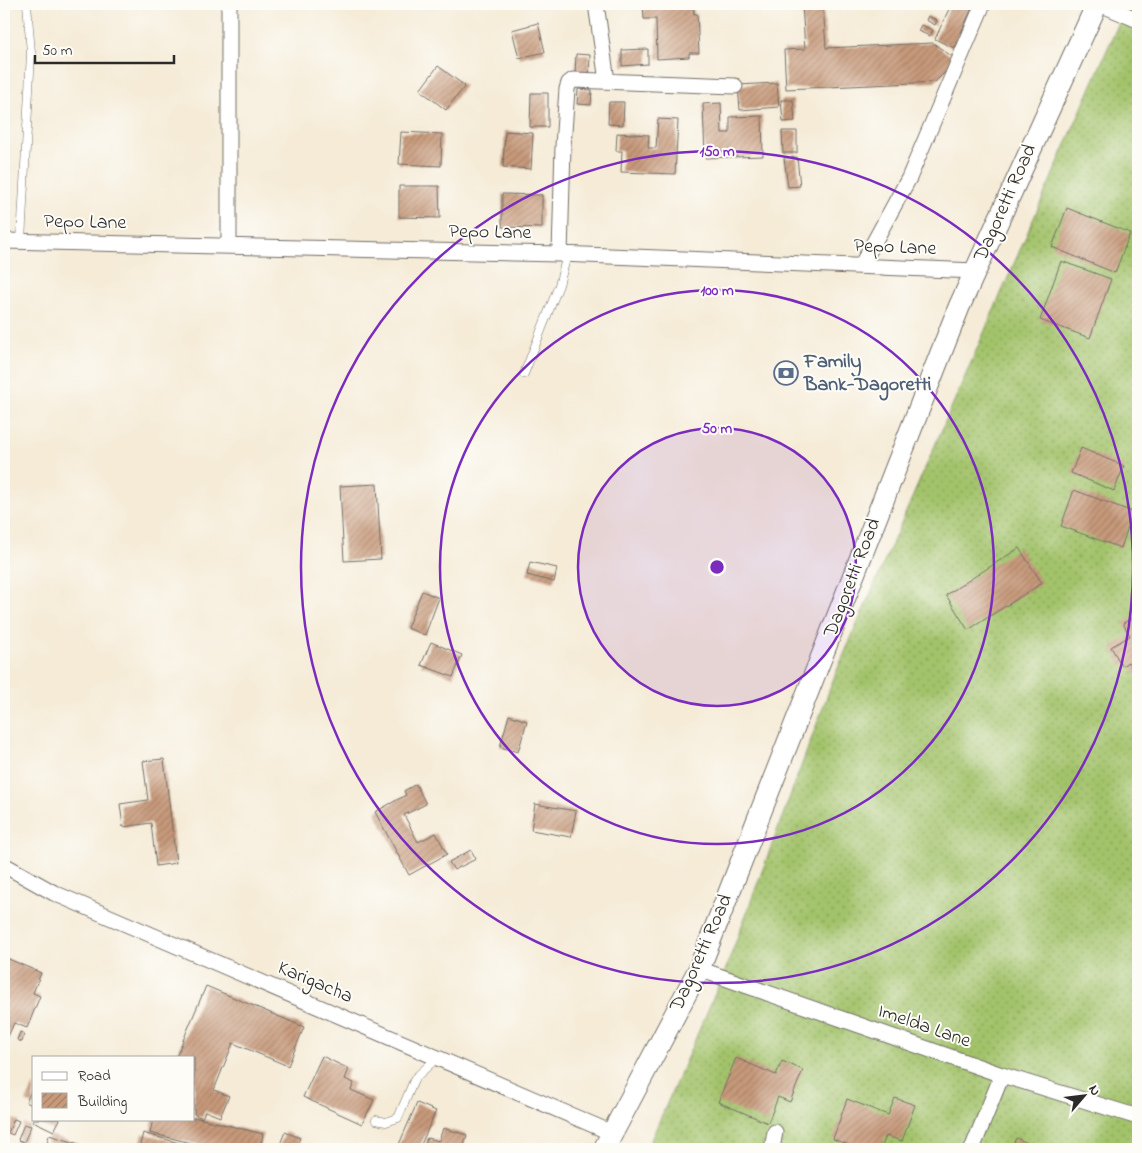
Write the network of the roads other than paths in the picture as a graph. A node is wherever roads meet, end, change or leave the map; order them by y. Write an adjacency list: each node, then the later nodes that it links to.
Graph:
1 (27, 4): 10 (lane)
2 (229, 4): 11 (street)
3 (596, 4): 7 (street)
4 (983, 4): 13 (street)
5 (1098, 4): 6 (street); 14 (main road, Dagoretti Road)
6 (1138, 20)
7 (607, 81): 8 (street); 12 (street)
8 (735, 86)
9 (4, 241): 10 (street, Pepo Lane)
10 (21, 241): 11 (street, Pepo Lane)
11 (229, 246): 12 (street, Pepo Lane)
12 (564, 254): 13 (street, Pepo Lane); 15 (lane)
13 (861, 266): 14 (street, Pepo Lane)
14 (976, 271): 17 (main road, Dagoretti Road)
15 (524, 374)
16 (4, 866): 18 (street, Karigacha)
17 (699, 970): 19 (street, Imelda Lane); 23 (main road, Dagoretti Road)
18 (437, 1058): 21 (lane); 23 (street, Karigacha)
19 (1002, 1075): 20 (street, Imelda Lane); 25 (street)
20 (1138, 1117)
21 (376, 1120)
22 (775, 1132): 24 (street)
23 (608, 1141)
24 (772, 1149)
25 (972, 1149)

